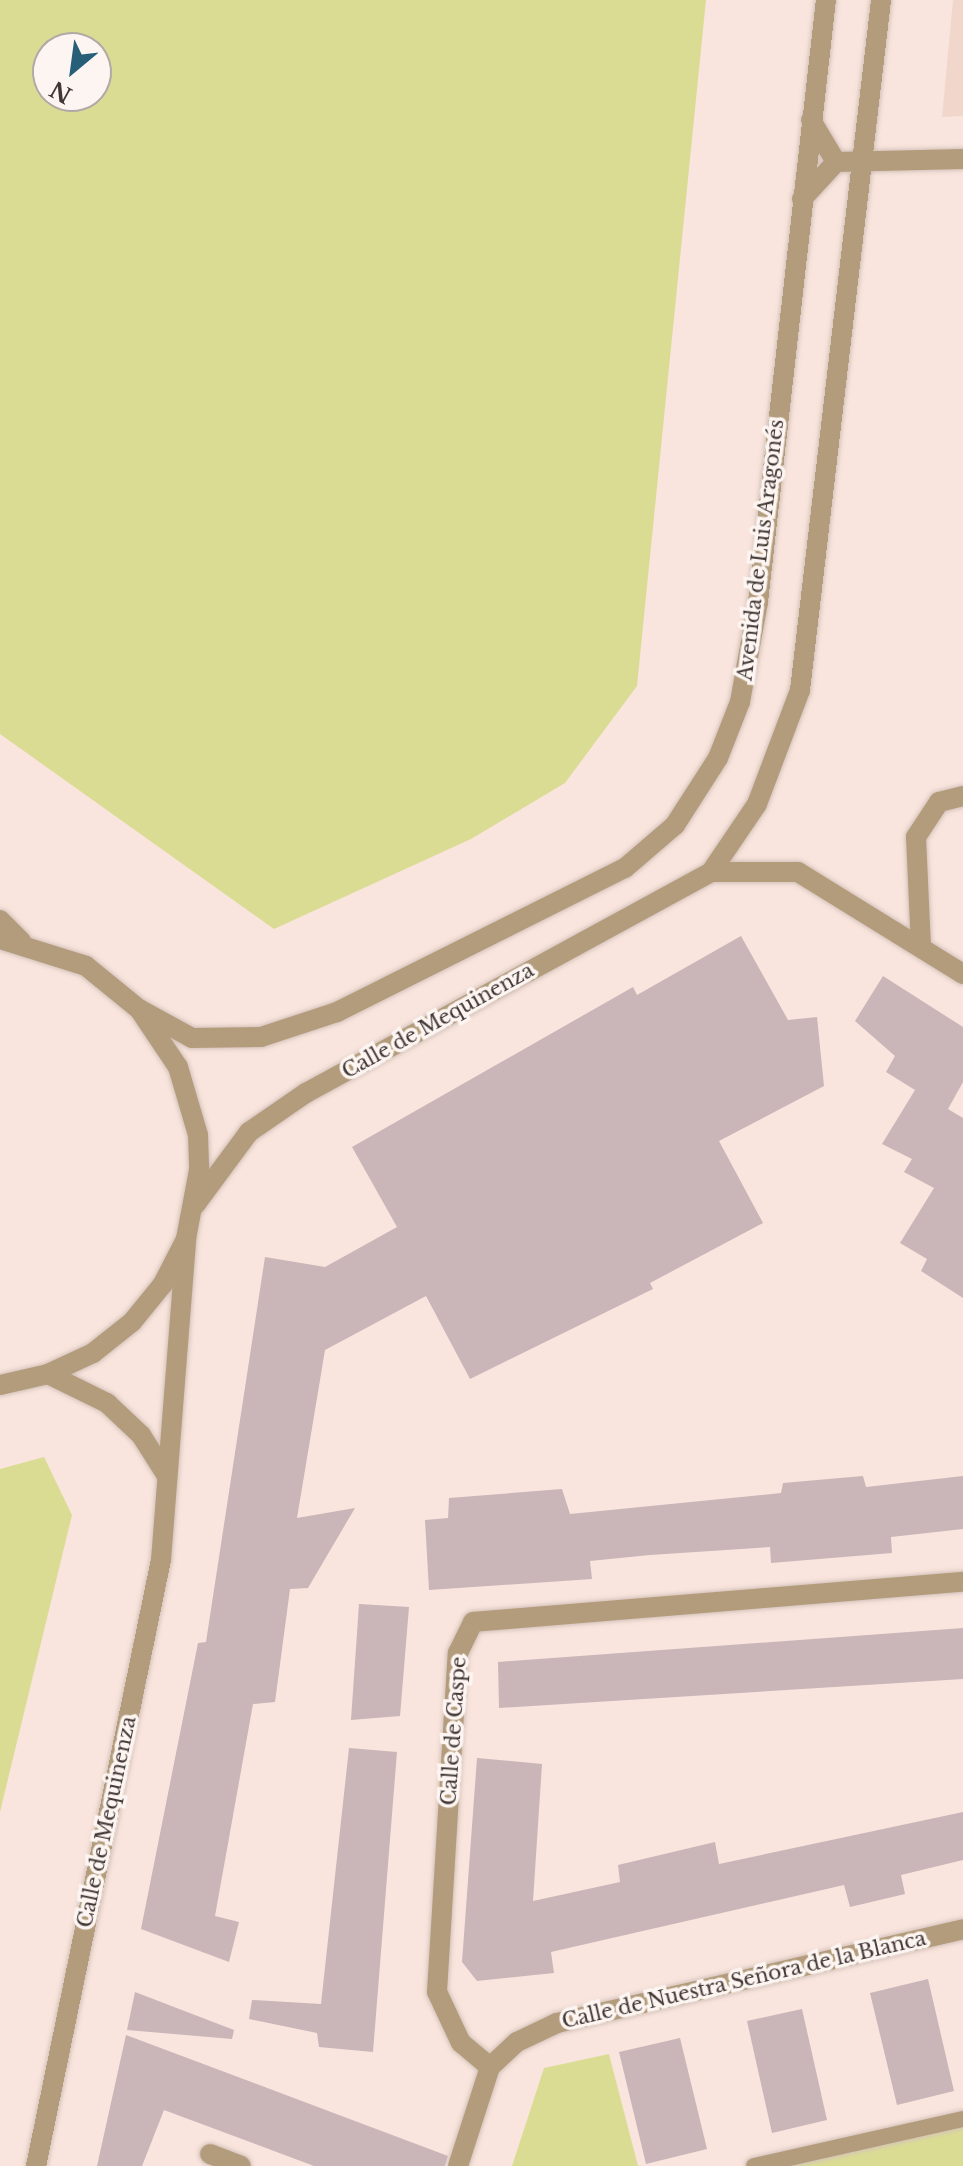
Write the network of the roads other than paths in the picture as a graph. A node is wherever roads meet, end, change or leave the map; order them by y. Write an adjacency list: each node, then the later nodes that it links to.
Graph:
1 (826, 0): 3 (street, Avenida de Luis Aragonés)
2 (881, 0): 6 (street)
3 (811, 120): 5 (street); 7 (street, Avenida de Luis Aragonés)
4 (963, 159): 6 (street)
5 (836, 162): 6 (street); 7 (street)
6 (865, 163): 9 (street)
7 (802, 199): 15 (street, Avenida de Luis Aragonés)
8 (963, 796): 13 (street)
9 (711, 872): 13 (street); 16 (street, Calle de Mequinenza)
10 (0, 920): 12 (street)
11 (0, 939): 12 (street)
12 (21, 941): 15 (street)
13 (921, 947): 14 (street)
14 (963, 974)
15 (139, 1009): 16 (street)
16 (195, 1205): 17 (street)
17 (186, 1239): 18 (street); 20 (street, Calle de Mequinenza)
18 (48, 1374): 19 (street); 20 (street)
19 (0, 1385)
20 (167, 1476): 26 (street, Calle de Mequinenza)
21 (963, 1582): 23 (street, Calle de Caspe)
22 (963, 1929): 23 (street, Calle de Nuestra Señora de la Blanca)
23 (490, 2067): 28 (street)
24 (963, 2119): 29 (lane)
25 (210, 2154): 27 (street)
26 (36, 2166)
27 (241, 2166)
28 (458, 2166)
29 (754, 2166)

